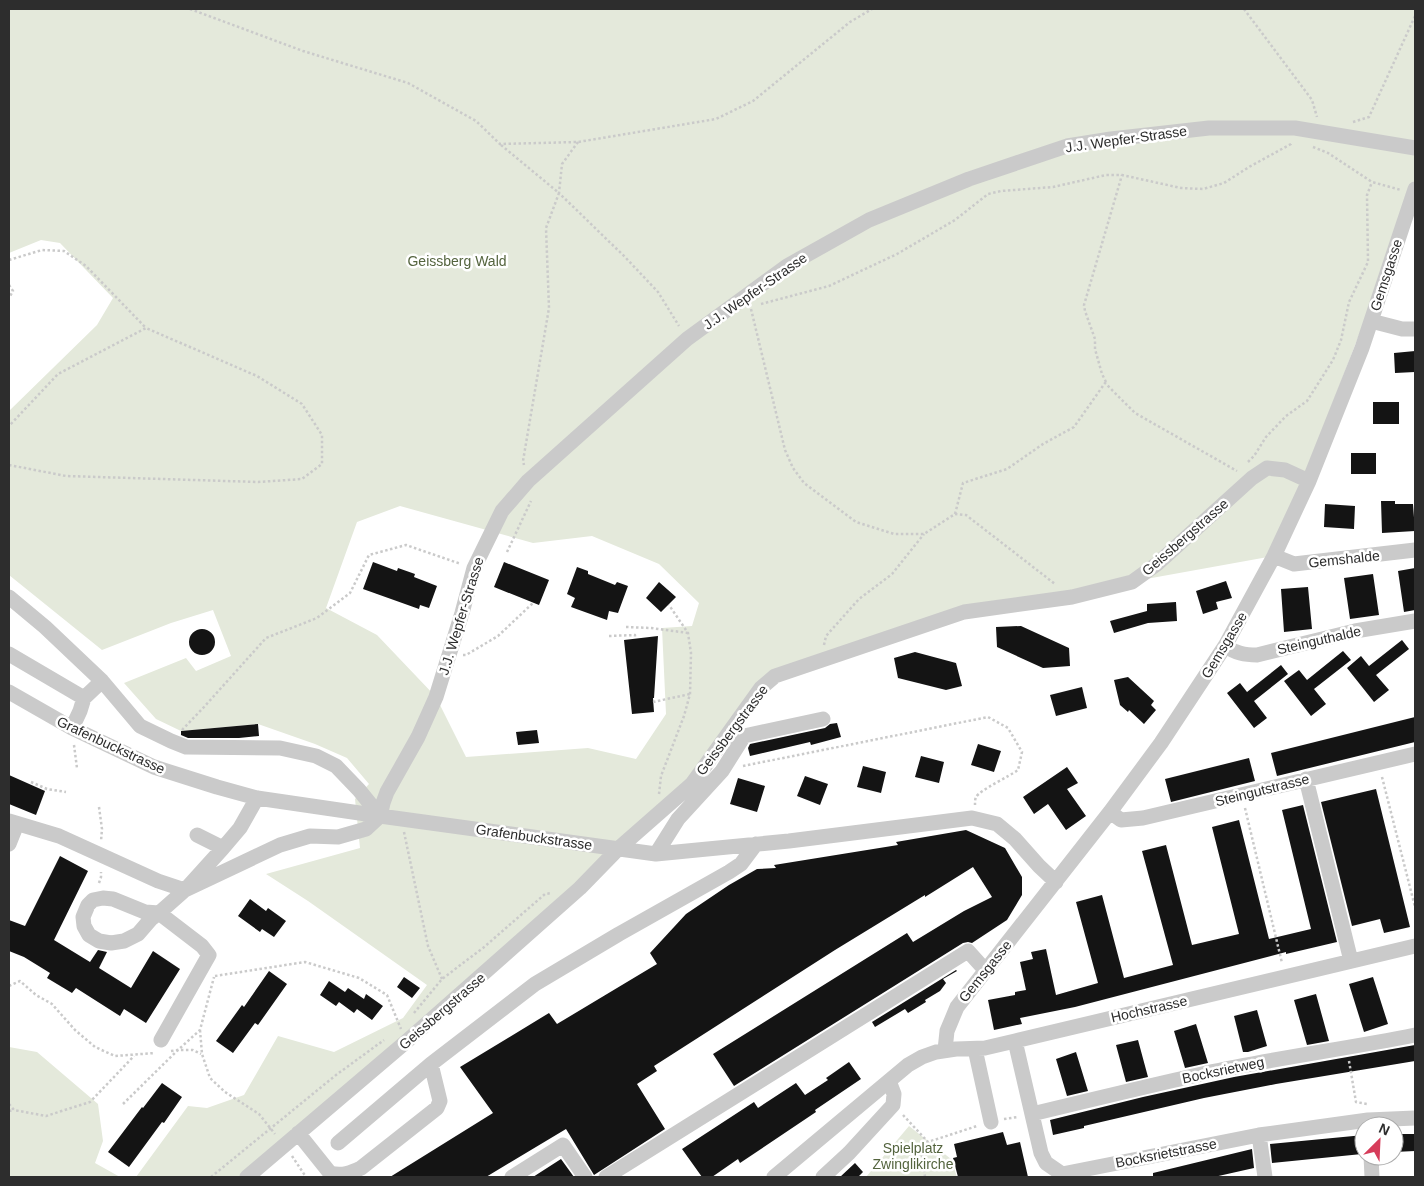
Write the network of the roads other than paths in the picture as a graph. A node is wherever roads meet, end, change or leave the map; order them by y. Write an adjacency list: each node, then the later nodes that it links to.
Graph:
1 (1415, 148): 21 (street, J.J. Wepfer-Strasse)
2 (1414, 196): 3 (street, Gemsgasse)
3 (1371, 321): 4 (street); 5 (street, Gemsgasse)
4 (1415, 329)
5 (1309, 481): 7 (street, Gemsgasse); 27 (street, Geissbergstrasse)
6 (1415, 550): 7 (street, Gemshalde)
7 (1274, 556): 10 (street, Gemsgasse)
8 (9, 597): 12 (street)
9 (1415, 621): 10 (street, Steinguthalde)
10 (1225, 646): 20 (street, Gemsgasse)
11 (9, 654): 14 (street)
12 (102, 681): 14 (street); 21 (street)
13 (9, 692): 16 (street, Grafenbuckstrasse)
14 (84, 698): 16 (street)
15 (823, 719): 28 (street)
16 (72, 728): 19 (street, Grafenbuckstrasse)
17 (1415, 754): 18 (street, Steingutstrasse)
18 (1306, 779): 20 (street, Steingutstrasse); 33 (street)
19 (257, 798): 21 (street, Grafenbuckstrasse); 26 (street)
20 (1110, 812): 29 (street, Gemsgasse)
21 (380, 816): 27 (street, Grafenbuckstrasse); 30 (street)
22 (13, 822): 24 (street); 30 (street)
23 (197, 835): 26 (street)
24 (9, 844)
25 (756, 844): 28 (street, Grafenbuckstrasse); 29 (street, Grafenbuckstrasse); 40 (street)
26 (223, 848): 30 (street)
27 (618, 849): 28 (street, Grafenbuckstrasse); 45 (street, Geissbergstrasse)
28 (656, 854)
29 (1056, 882): 34 (street, Gemsgasse)
30 (185, 890): 31 (street)
31 (159, 913): 31 (street); 36 (street)
32 (1415, 946): 33 (street, Hochstrasse)
33 (1351, 961): 37 (street, Hochstrasse)
34 (986, 971): 39 (street, Gemsgasse); 51 (street)
35 (1415, 1035): 42 (street, Bocksrietweg)
36 (161, 1040)
37 (1015, 1041): 38 (street, Hochstrasse); 42 (street, Bocksrietstrasse)
38 (975, 1049): 39 (street, Hochstrasse); 43 (street)
39 (945, 1050): 41 (street, Hochstrasse)
40 (431, 1064): 45 (street); 47 (street)
41 (889, 1081): 52 (street, Hochstrasse); 53 (street)
42 (1032, 1114): 46 (street, Bocksrietstrasse)
43 (991, 1122)
44 (1354, 1125): 46 (street, Bocksrietstrasse)
45 (298, 1133): 48 (street, Geissbergstrasse)
46 (1259, 1135): 54 (street)
47 (338, 1143)
48 (246, 1177)
49 (512, 1177): 50 (street)
50 (585, 1177)
51 (606, 1177)
52 (774, 1177)
53 (823, 1177)
54 (1265, 1177)

